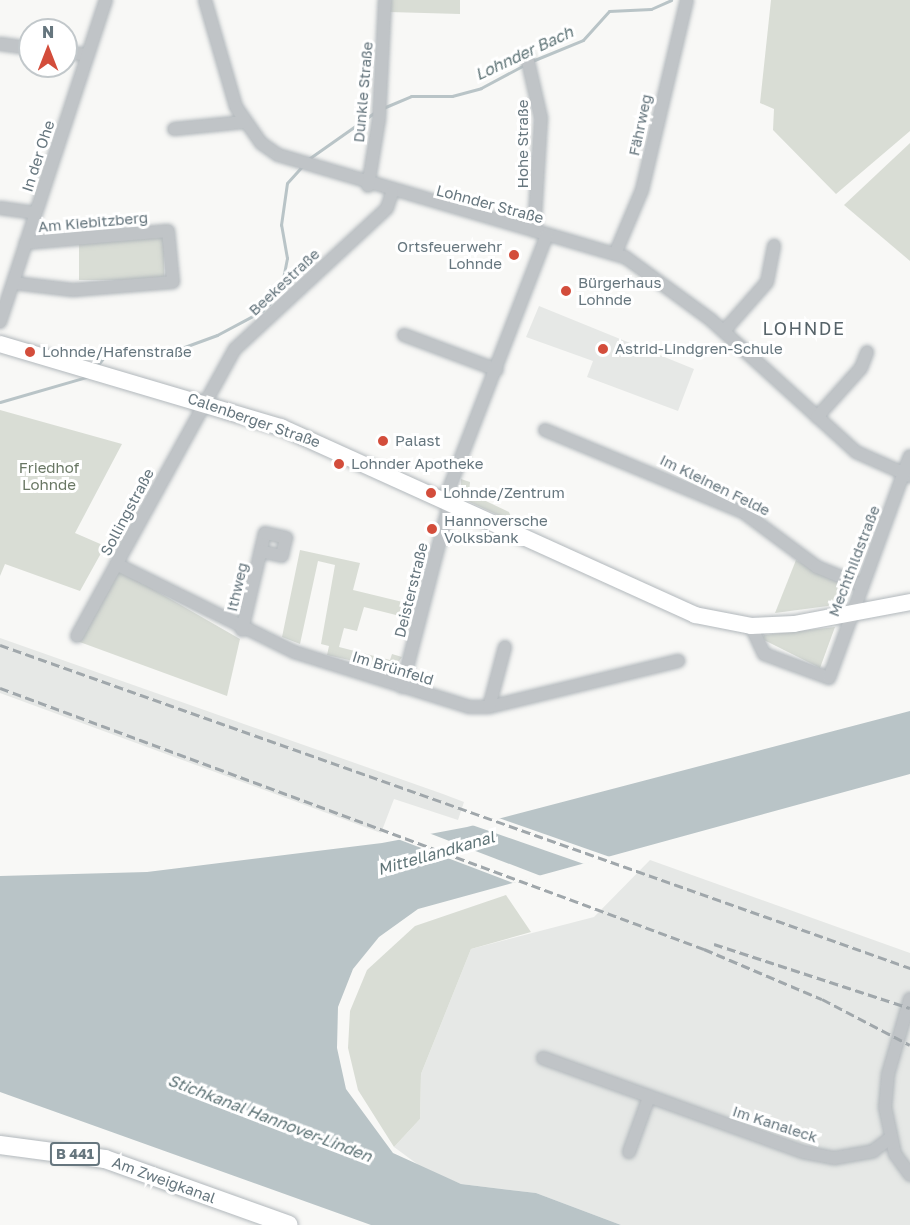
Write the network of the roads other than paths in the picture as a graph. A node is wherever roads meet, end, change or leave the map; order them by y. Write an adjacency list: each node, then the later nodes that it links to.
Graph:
1 (106, 0): 8 (street, In der Ohe)
2 (205, 0): 10 (street, Lohnder Straße)
3 (385, 0): 12 (street, Dunkle Straße)
4 (687, 0): 20 (street, Fährweg)
5 (0, 44): 6 (street)
6 (18, 46)
7 (78, 54): 8 (street)
8 (87, 55): 15 (street, In der Ohe)
9 (529, 62): 16 (street, Hohe Straße)
10 (244, 122): 11 (street); 12 (street, Lohnder Straße)
11 (174, 129)
12 (368, 186): 13 (street, Lohnder Straße)
13 (392, 192): 16 (street, Lohnder Straße); 28 (street, Beekestraße)
14 (0, 208): 15 (street)
15 (35, 213): 18 (street, In der Ohe)
16 (534, 231): 17 (street, Lohnder Straße)
17 (547, 235): 20 (street, Lohnder Straße); 27 (street, Deisterstraße)
18 (26, 243): 21 (street, In der Ohe); 21 (street, Am Kiebitzberg)
19 (774, 246): 23 (street)
20 (615, 254): 23 (street, Lohnder Straße)
21 (14, 283): 22 (street, In der Ohe)
22 (0, 322)
23 (724, 332): 29 (street, Lohnder Straße)
24 (404, 335): 27 (street)
25 (0, 344): 28 (street, Calenberger Straße)
26 (867, 352): 29 (street)
27 (496, 370): 33 (street, Deisterstraße)
28 (202, 400): 33 (street, Calenberger Straße); 35 (street, Sollingstraße)
29 (817, 417): 32 (street, Lohnder Straße)
30 (545, 430): 36 (street, Im Kleinen Felde)
31 (910, 456): 32 (street, Mechthildstraße)
32 (907, 475): 36 (street, Mechthildstraße)
33 (447, 500): 39 (street, Calenberger Straße); 44 (street, Deisterstraße)
34 (261, 551): 40 (street, Ithweg)
35 (116, 564): 40 (street, Im Brünfeld); 41 (street, Sollingstraße)
36 (861, 585): 38 (street, Mechthildstraße)
37 (910, 602): 38 (street, Calenberger Straße)
38 (850, 615): 39 (street, Calenberger Straße); 39 (street, Mechthildstraße)
39 (751, 626)
40 (242, 630): 44 (street, Im Brünfeld)
41 (77, 636)
42 (505, 647): 45 (street)
43 (678, 661): 45 (street, Im Brünfeld)
44 (402, 687): 45 (street, Im Brünfeld)
45 (489, 707)
46 (910, 999): 49 (street)
47 (543, 1058): 48 (street, Im Kanaleck)
48 (649, 1096): 49 (street, Im Kanaleck); 51 (street)
49 (890, 1138): 52 (street)
50 (0, 1144): 53 (main road, Am Zweigkanal / B 441)
51 (629, 1152)
52 (910, 1175)
53 (289, 1225)

